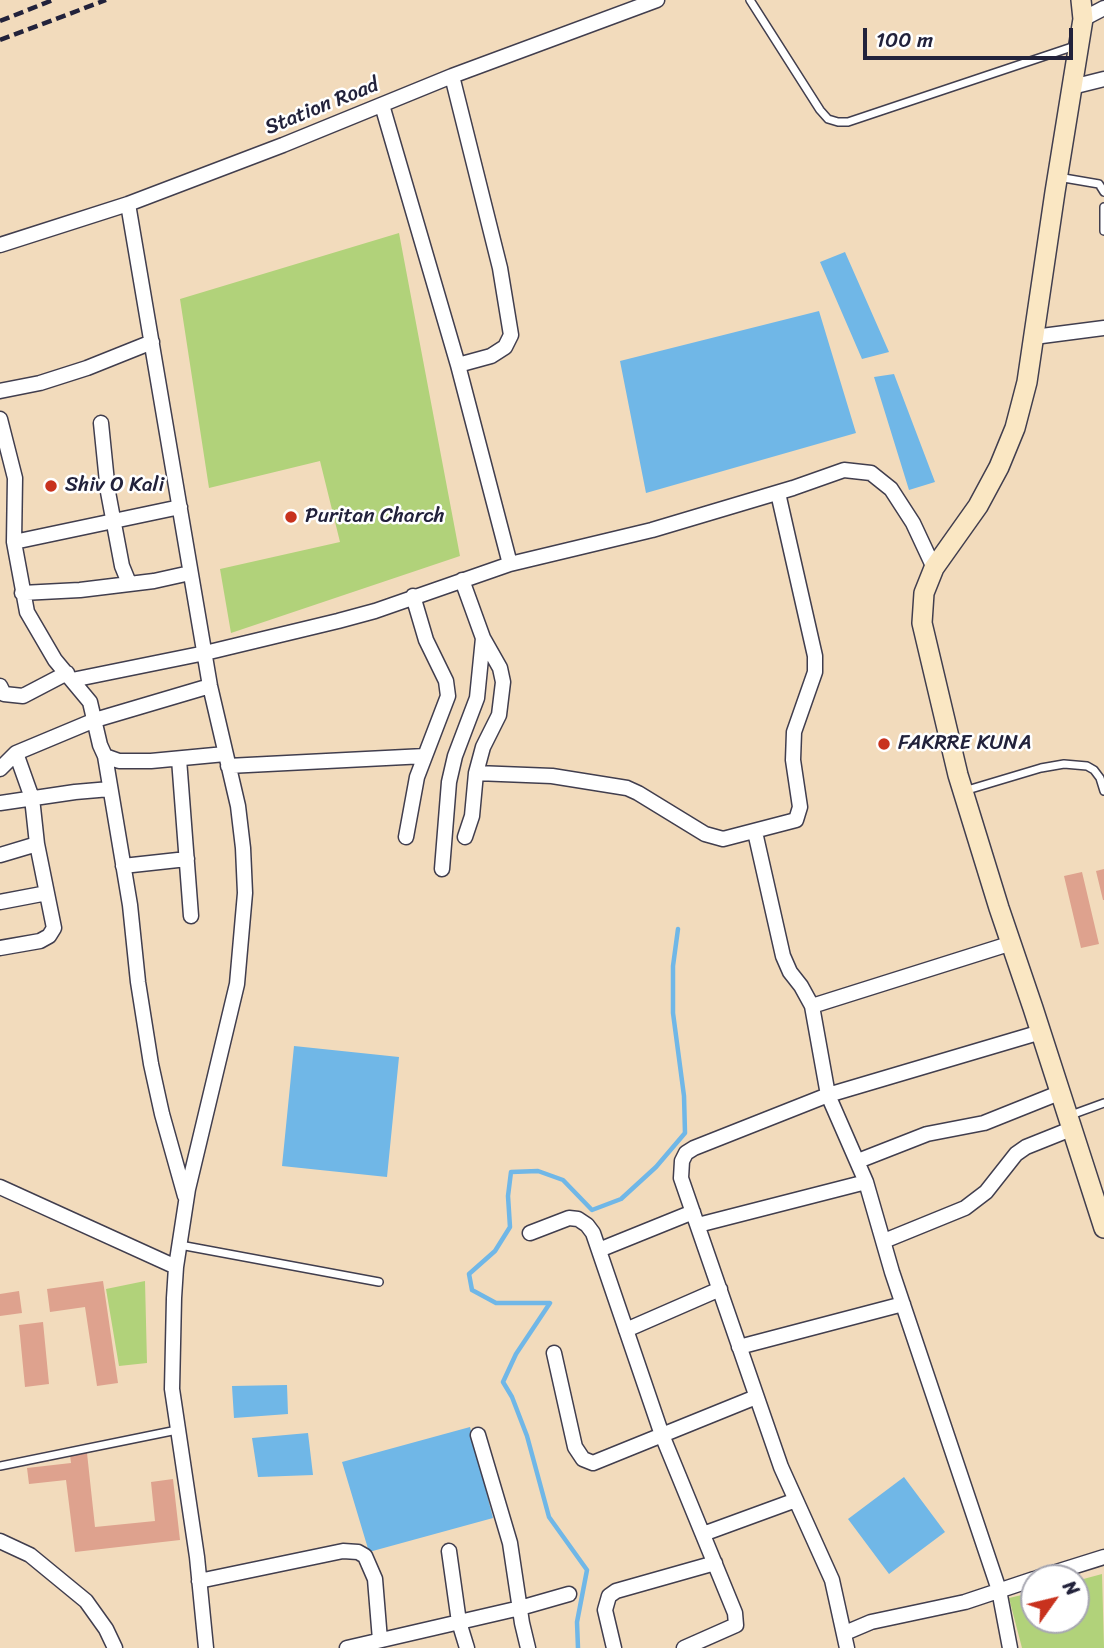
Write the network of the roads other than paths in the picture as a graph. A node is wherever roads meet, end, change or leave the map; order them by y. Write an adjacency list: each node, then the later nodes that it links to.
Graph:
1 (657, 0): 5 (street, Station Road)
2 (750, 0): 4 (lane)
3 (1094, 11): 4 (main road)
4 (1079, 45): 7 (main road)
5 (452, 76): 8 (street, Station Road); 18 (street)
6 (1104, 79): 7 (street)
7 (1072, 87): 9 (main road)
8 (383, 105): 11 (street, Station Road); 18 (street)
9 (1057, 177): 10 (lane); 16 (main road)
10 (1104, 192)
11 (128, 204): 14 (street, Station Road); 17 (street)
12 (1104, 207): 13 (lane)
13 (1104, 231)
14 (0, 245)
15 (1104, 328): 16 (street)
16 (1034, 337): 27 (main road)
17 (152, 342): 19 (street); 23 (street)
18 (458, 365): 26 (street)
19 (0, 390)
20 (0, 419): 25 (street)
21 (100, 423): 24 (street)
22 (778, 492): 26 (street); 27 (street); 51 (street)
23 (180, 507): 24 (street); 28 (street)
24 (114, 522): 25 (street); 30 (street)
25 (13, 542): 31 (street)
26 (510, 564): 29 (street)
27 (933, 568): 47 (main road)
28 (190, 573): 30 (street); 34 (street)
29 (462, 580): 32 (street); 33 (street)
30 (130, 583): 31 (street)
31 (22, 593): 35 (street)
32 (413, 596): 34 (street); 41 (street)
33 (483, 638): 45 (street); 58 (street)
34 (205, 653): 35 (street); 37 (street)
35 (70, 677): 36 (street); 38 (street)
36 (0, 686)
37 (210, 686): 38 (street); 43 (street)
38 (95, 720): 39 (street); 40 (street)
39 (16, 753): 44 (street); 49 (street)
40 (105, 756): 42 (street); 46 (street)
41 (425, 756): 43 (street); 52 (street)
42 (179, 759): 43 (street); 56 (street)
43 (227, 760): 73 (street)
44 (0, 769)
45 (476, 773): 51 (street); 53 (street)
46 (110, 789): 49 (street); 57 (street)
47 (963, 791): 48 (lane); 62 (main road)
48 (1104, 791)
49 (32, 798): 50 (street); 54 (street)
50 (0, 803)
51 (755, 832): 64 (street)
52 (406, 837)
53 (465, 837)
54 (37, 844): 55 (street); 59 (street)
55 (0, 855)
56 (187, 859): 57 (street); 61 (street)
57 (123, 866): 73 (street)
58 (442, 869)
59 (47, 893): 60 (street); 63 (street)
60 (0, 902)
61 (191, 916)
62 (1012, 943): 64 (street); 65 (main road)
63 (0, 948)
64 (812, 1006): 67 (street)
65 (1041, 1032): 66 (main road); 67 (street)
66 (1059, 1093): 69 (main road); 70 (street)
67 (828, 1095): 70 (street); 74 (street)
68 (1104, 1103): 69 (lane)
69 (1069, 1123): 75 (main road); 77 (street)
70 (858, 1161): 71 (street)
71 (866, 1182): 74 (street); 77 (street)
72 (0, 1186): 80 (street)
73 (186, 1200): 78 (street)
74 (695, 1219): 79 (street); 82 (street)
75 (1104, 1228)
76 (530, 1233): 79 (street)
77 (884, 1241): 83 (street)
78 (180, 1245): 80 (street); 81 (lane)
79 (599, 1251): 84 (street)
80 (176, 1267): 88 (street)
81 (379, 1282)
82 (720, 1289): 84 (street); 85 (street)
83 (903, 1304): 85 (street); 101 (street)
84 (626, 1330): 90 (street)
85 (739, 1347): 87 (street)
86 (554, 1353): 90 (street)
87 (756, 1397): 90 (street); 92 (street)
88 (178, 1430): 91 (lane); 99 (street)
89 (478, 1435): 103 (street)
90 (662, 1435): 93 (street)
91 (0, 1466)
92 (796, 1500): 93 (street); 105 (street)
93 (703, 1535): 97 (street)
94 (0, 1541): 107 (street)
95 (449, 1551): 104 (street)
96 (1104, 1557): 98 (street)
97 (715, 1563): 112 (street); 113 (street)
98 (1081, 1564)
99 (199, 1581): 106 (street); 108 (street)
100 (1020, 1583): 101 (street)
101 (999, 1590): 105 (street); 115 (street)
102 (569, 1594): 103 (street)
103 (520, 1608): 104 (street); 111 (street)
104 (459, 1622): 106 (street); 110 (street)
105 (845, 1633): 114 (street)
106 (380, 1640): 109 (street)
107 (116, 1648)
108 (206, 1648)
109 (347, 1648)
110 (467, 1648)
111 (528, 1648)
112 (614, 1648)
113 (684, 1648)
114 (847, 1648)
115 (1010, 1648)

